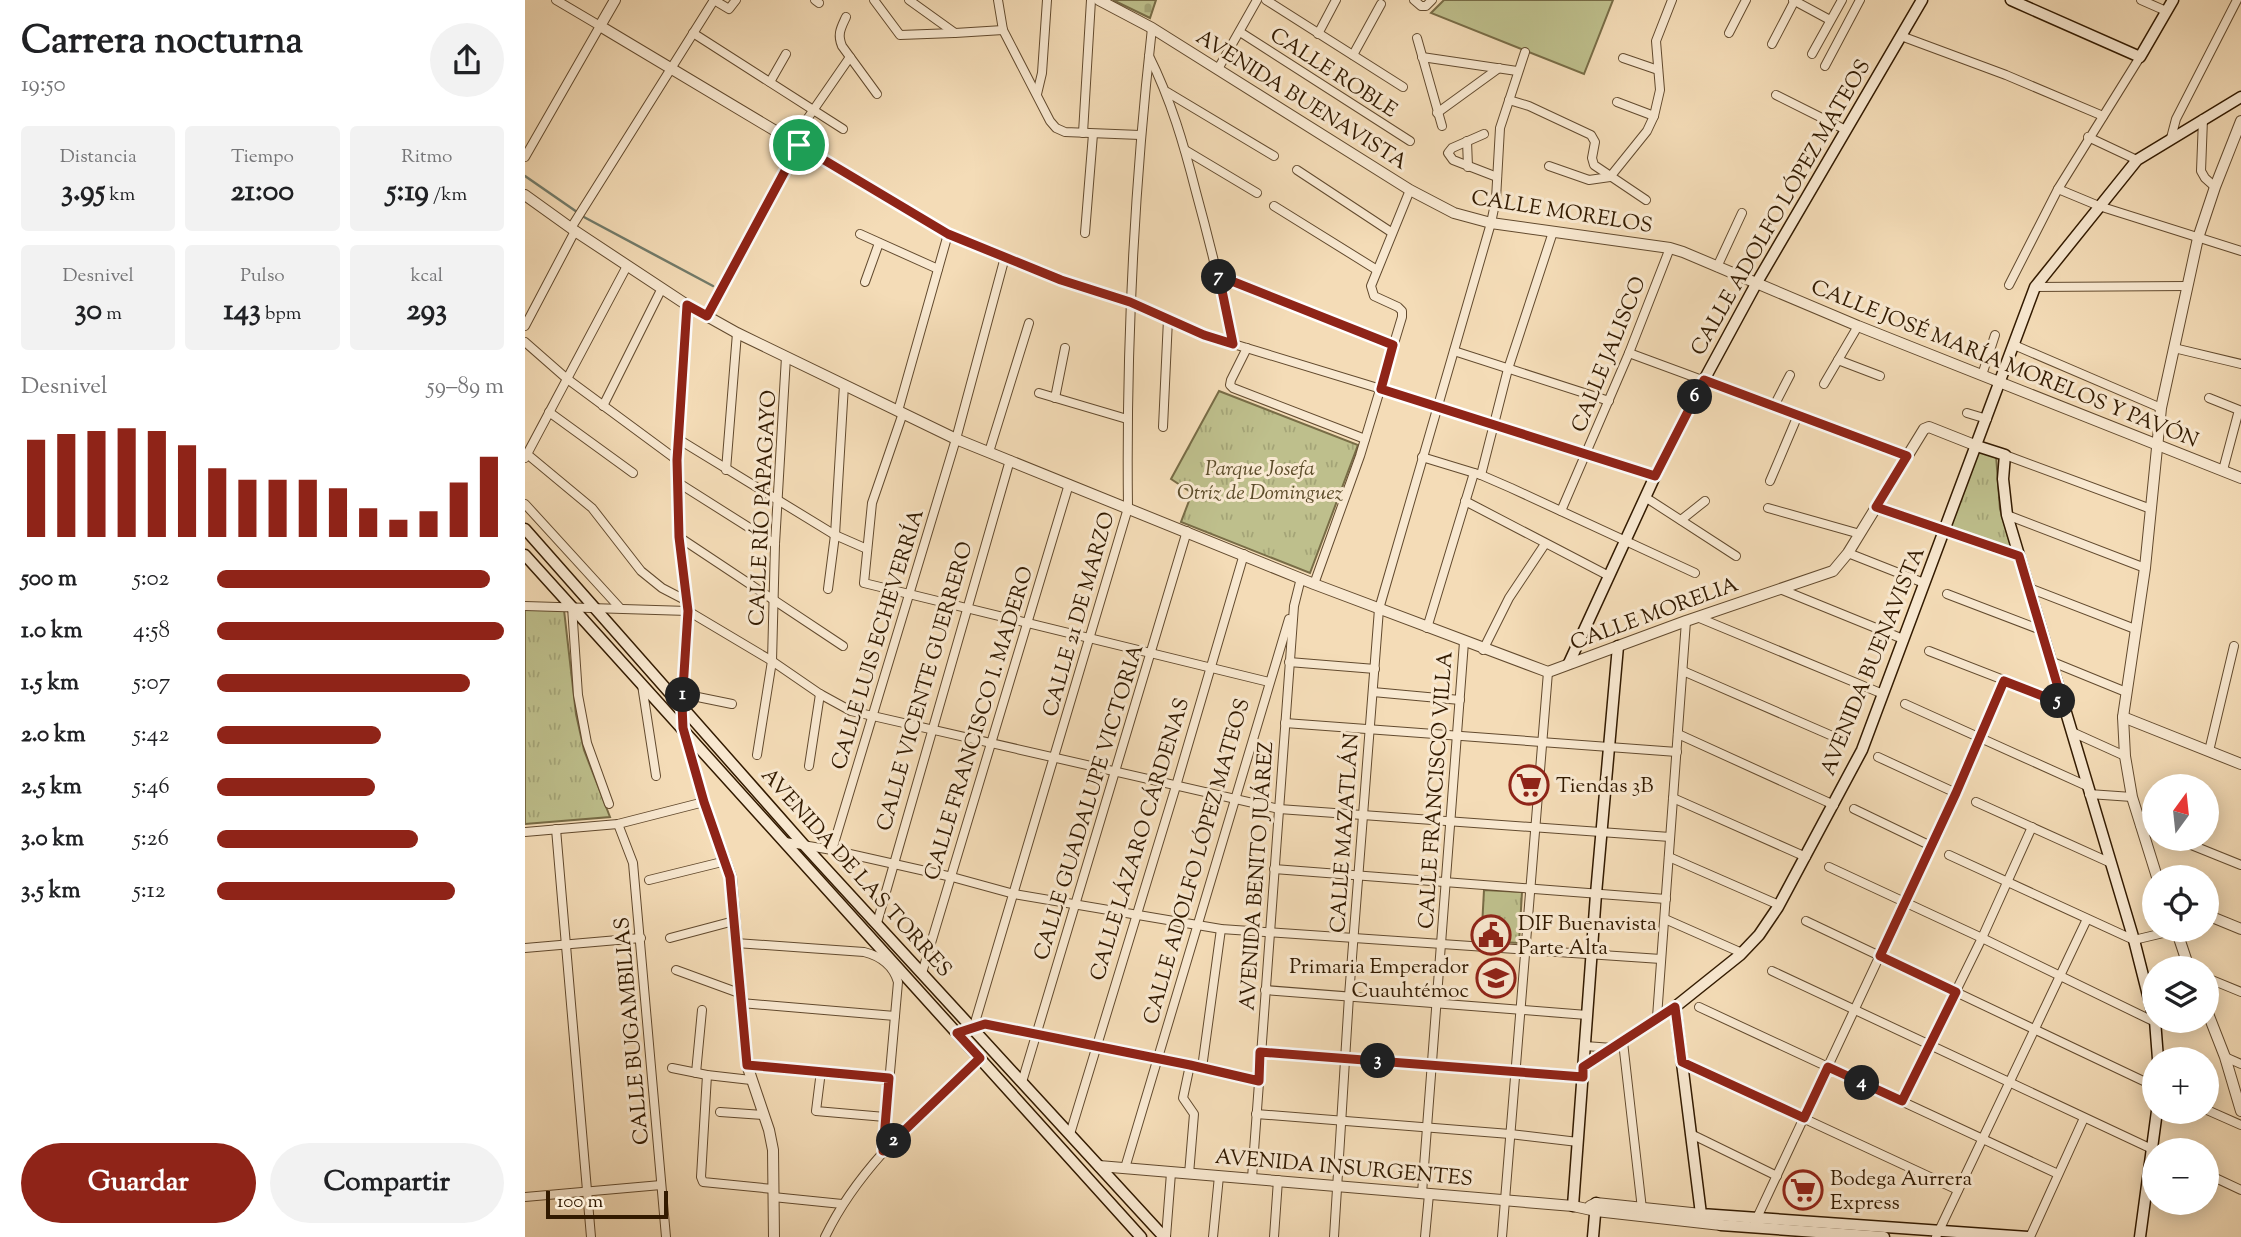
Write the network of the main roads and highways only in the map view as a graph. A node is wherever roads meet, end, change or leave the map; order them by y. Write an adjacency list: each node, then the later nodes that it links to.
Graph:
1 (1922, 0): 9 (main road, CALLE ADOLFO LÓPEZ MATEOS)
2 (2011, 0): 3 (main road)
3 (2173, 0)
4 (2241, 97): 5 (main road, AVENIDA BUENAVISTA)
5 (1977, 446): 10 (main road); 13 (main road, AVENIDA BUENAVISTA)
6 (525, 529): 23 (main road, AVENIDA DE LAS TORRES)
7 (525, 555): 22 (main road, AVENIDA DE LAS TORRES)
8 (1618, 646): 11 (main road)
9 (1569, 663)
10 (2142, 971)
11 (1573, 1206)
12 (1593, 1208): 24 (main road)
13 (1701, 1214): 15 (main road, AVENIDA INSURGENTES)
14 (2143, 1215): 28 (main road)
15 (1722, 1220): 16 (main road, AVENIDA INSURGENTES); 25 (main road)
16 (1755, 1223): 17 (main road, AVENIDA INSURGENTES); 18 (main road, AVENIDA INSURGENTES)
17 (1784, 1233): 21 (main road, AVENIDA INSURGENTES)
18 (1915, 1233): 19 (main road, AVENIDA INSURGENTES)
19 (1938, 1233): 20 (main road, AVENIDA INSURGENTES)
20 (1973, 1235): 27 (main road, AVENIDA INSURGENTES)
21 (1847, 1236): 26 (main road, AVENIDA INSURGENTES)
22 (1141, 1237)
23 (1165, 1237)
24 (1593, 1237)
25 (1720, 1237)
26 (1884, 1237)
27 (2029, 1237)
28 (2140, 1237)

